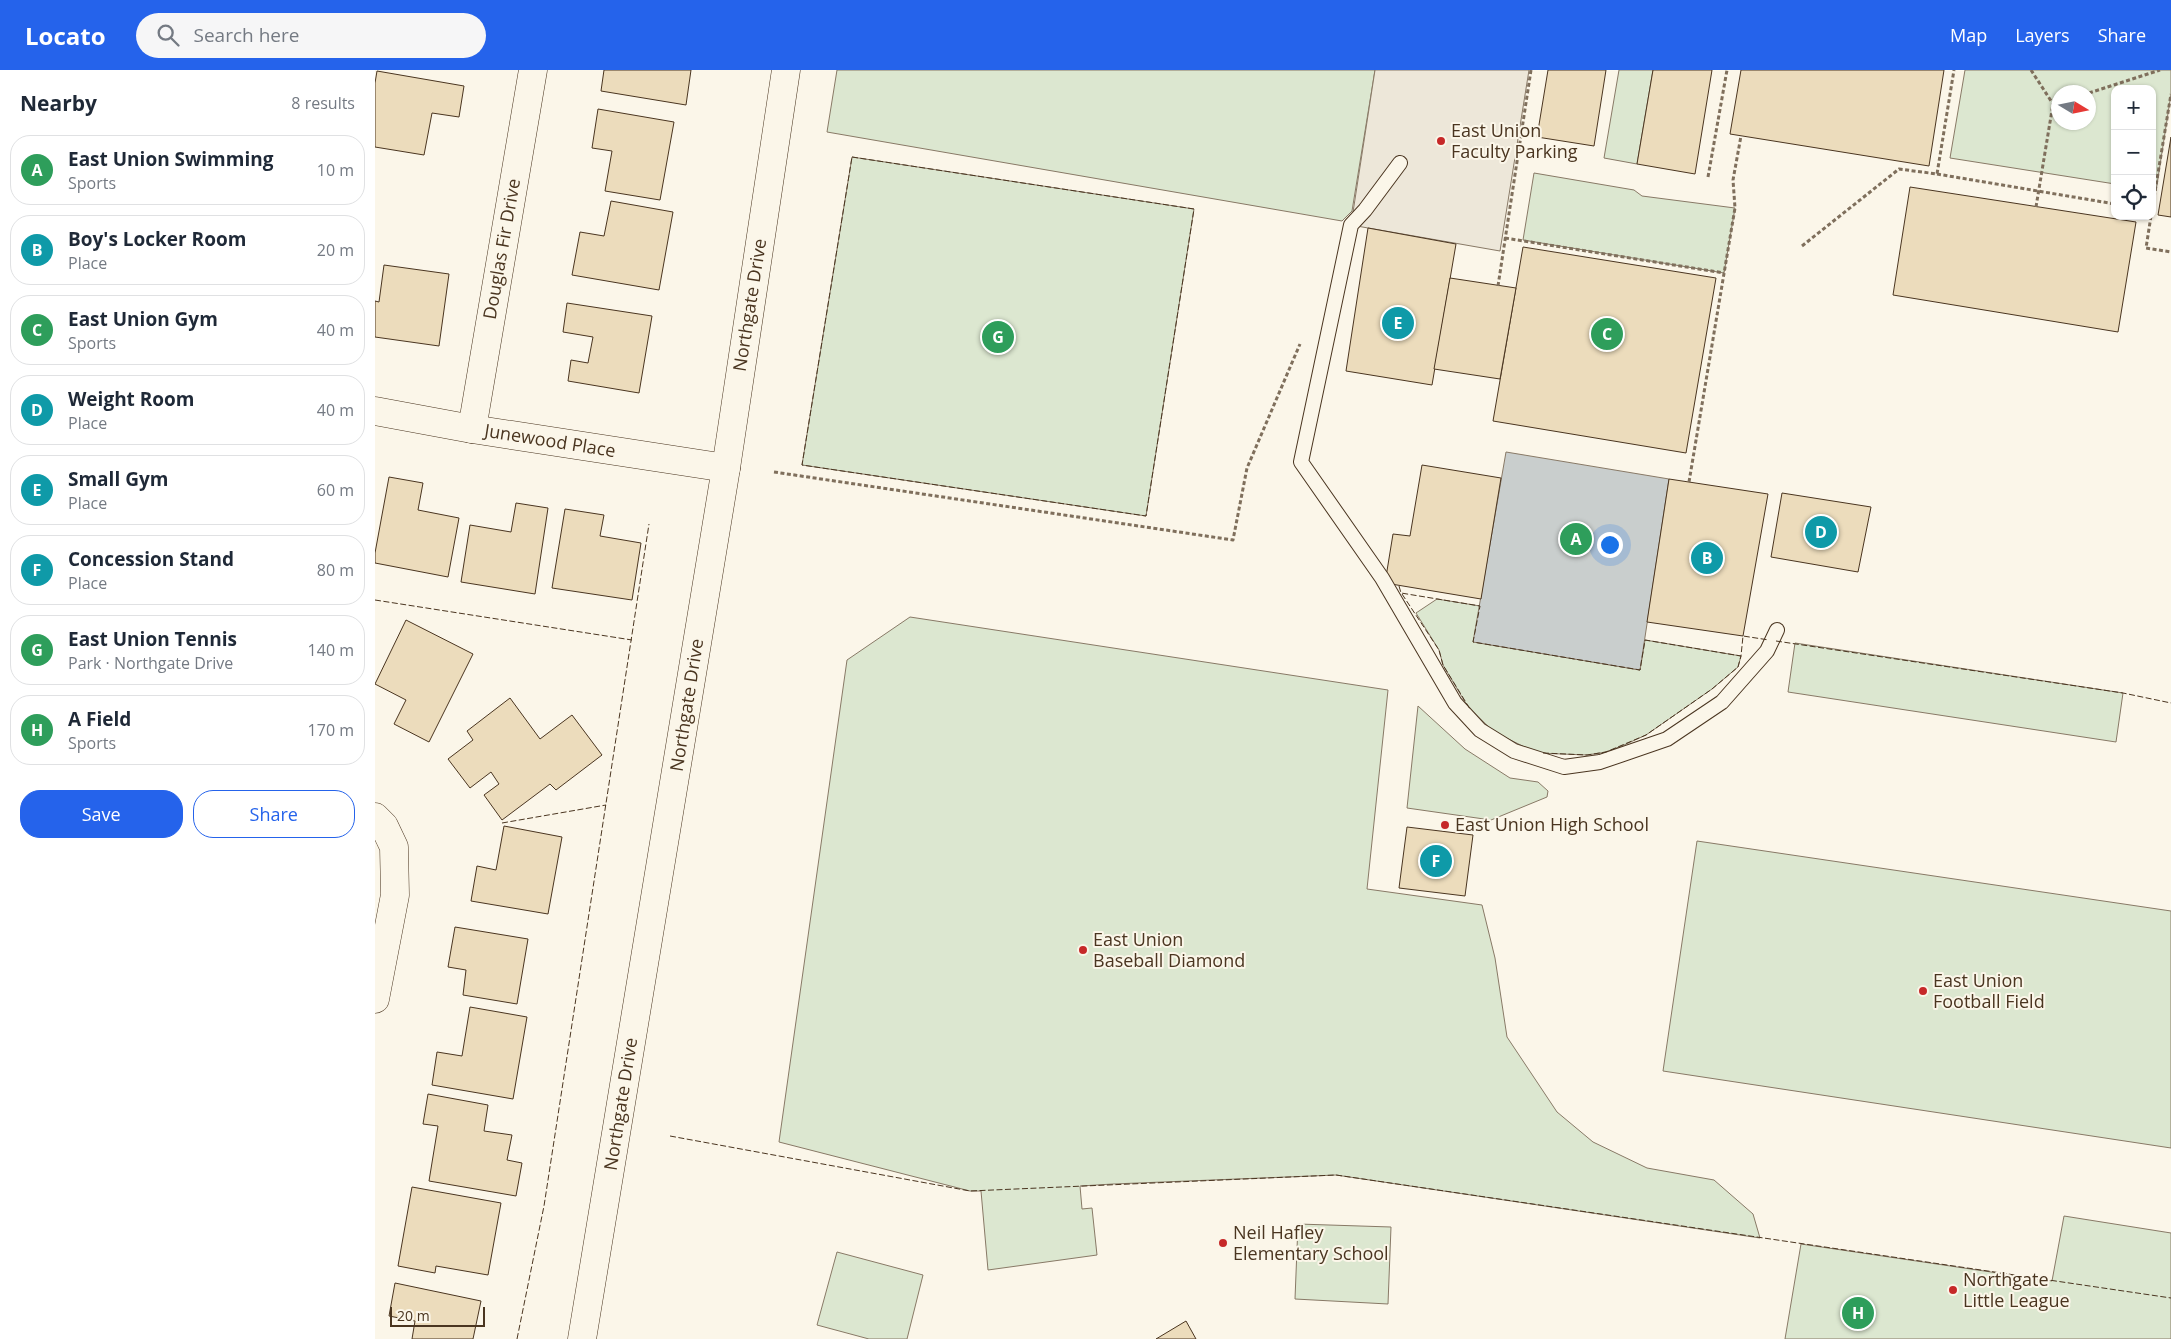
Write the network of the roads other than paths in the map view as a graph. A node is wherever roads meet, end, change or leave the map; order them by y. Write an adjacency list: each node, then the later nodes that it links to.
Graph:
1 (533, 70): 5 (street, Douglas Fir Drive)
2 (787, 70): 6 (street, Northgate Drive)
3 (1400, 163): 7 (lane)
4 (375, 411): 5 (street, Junewood Place)
5 (472, 429): 6 (street, Junewood Place)
6 (725, 468): 10 (street, Northgate Drive)
7 (1777, 630)
8 (375, 817): 9 (street)
9 (375, 999)
10 (582, 1339)

